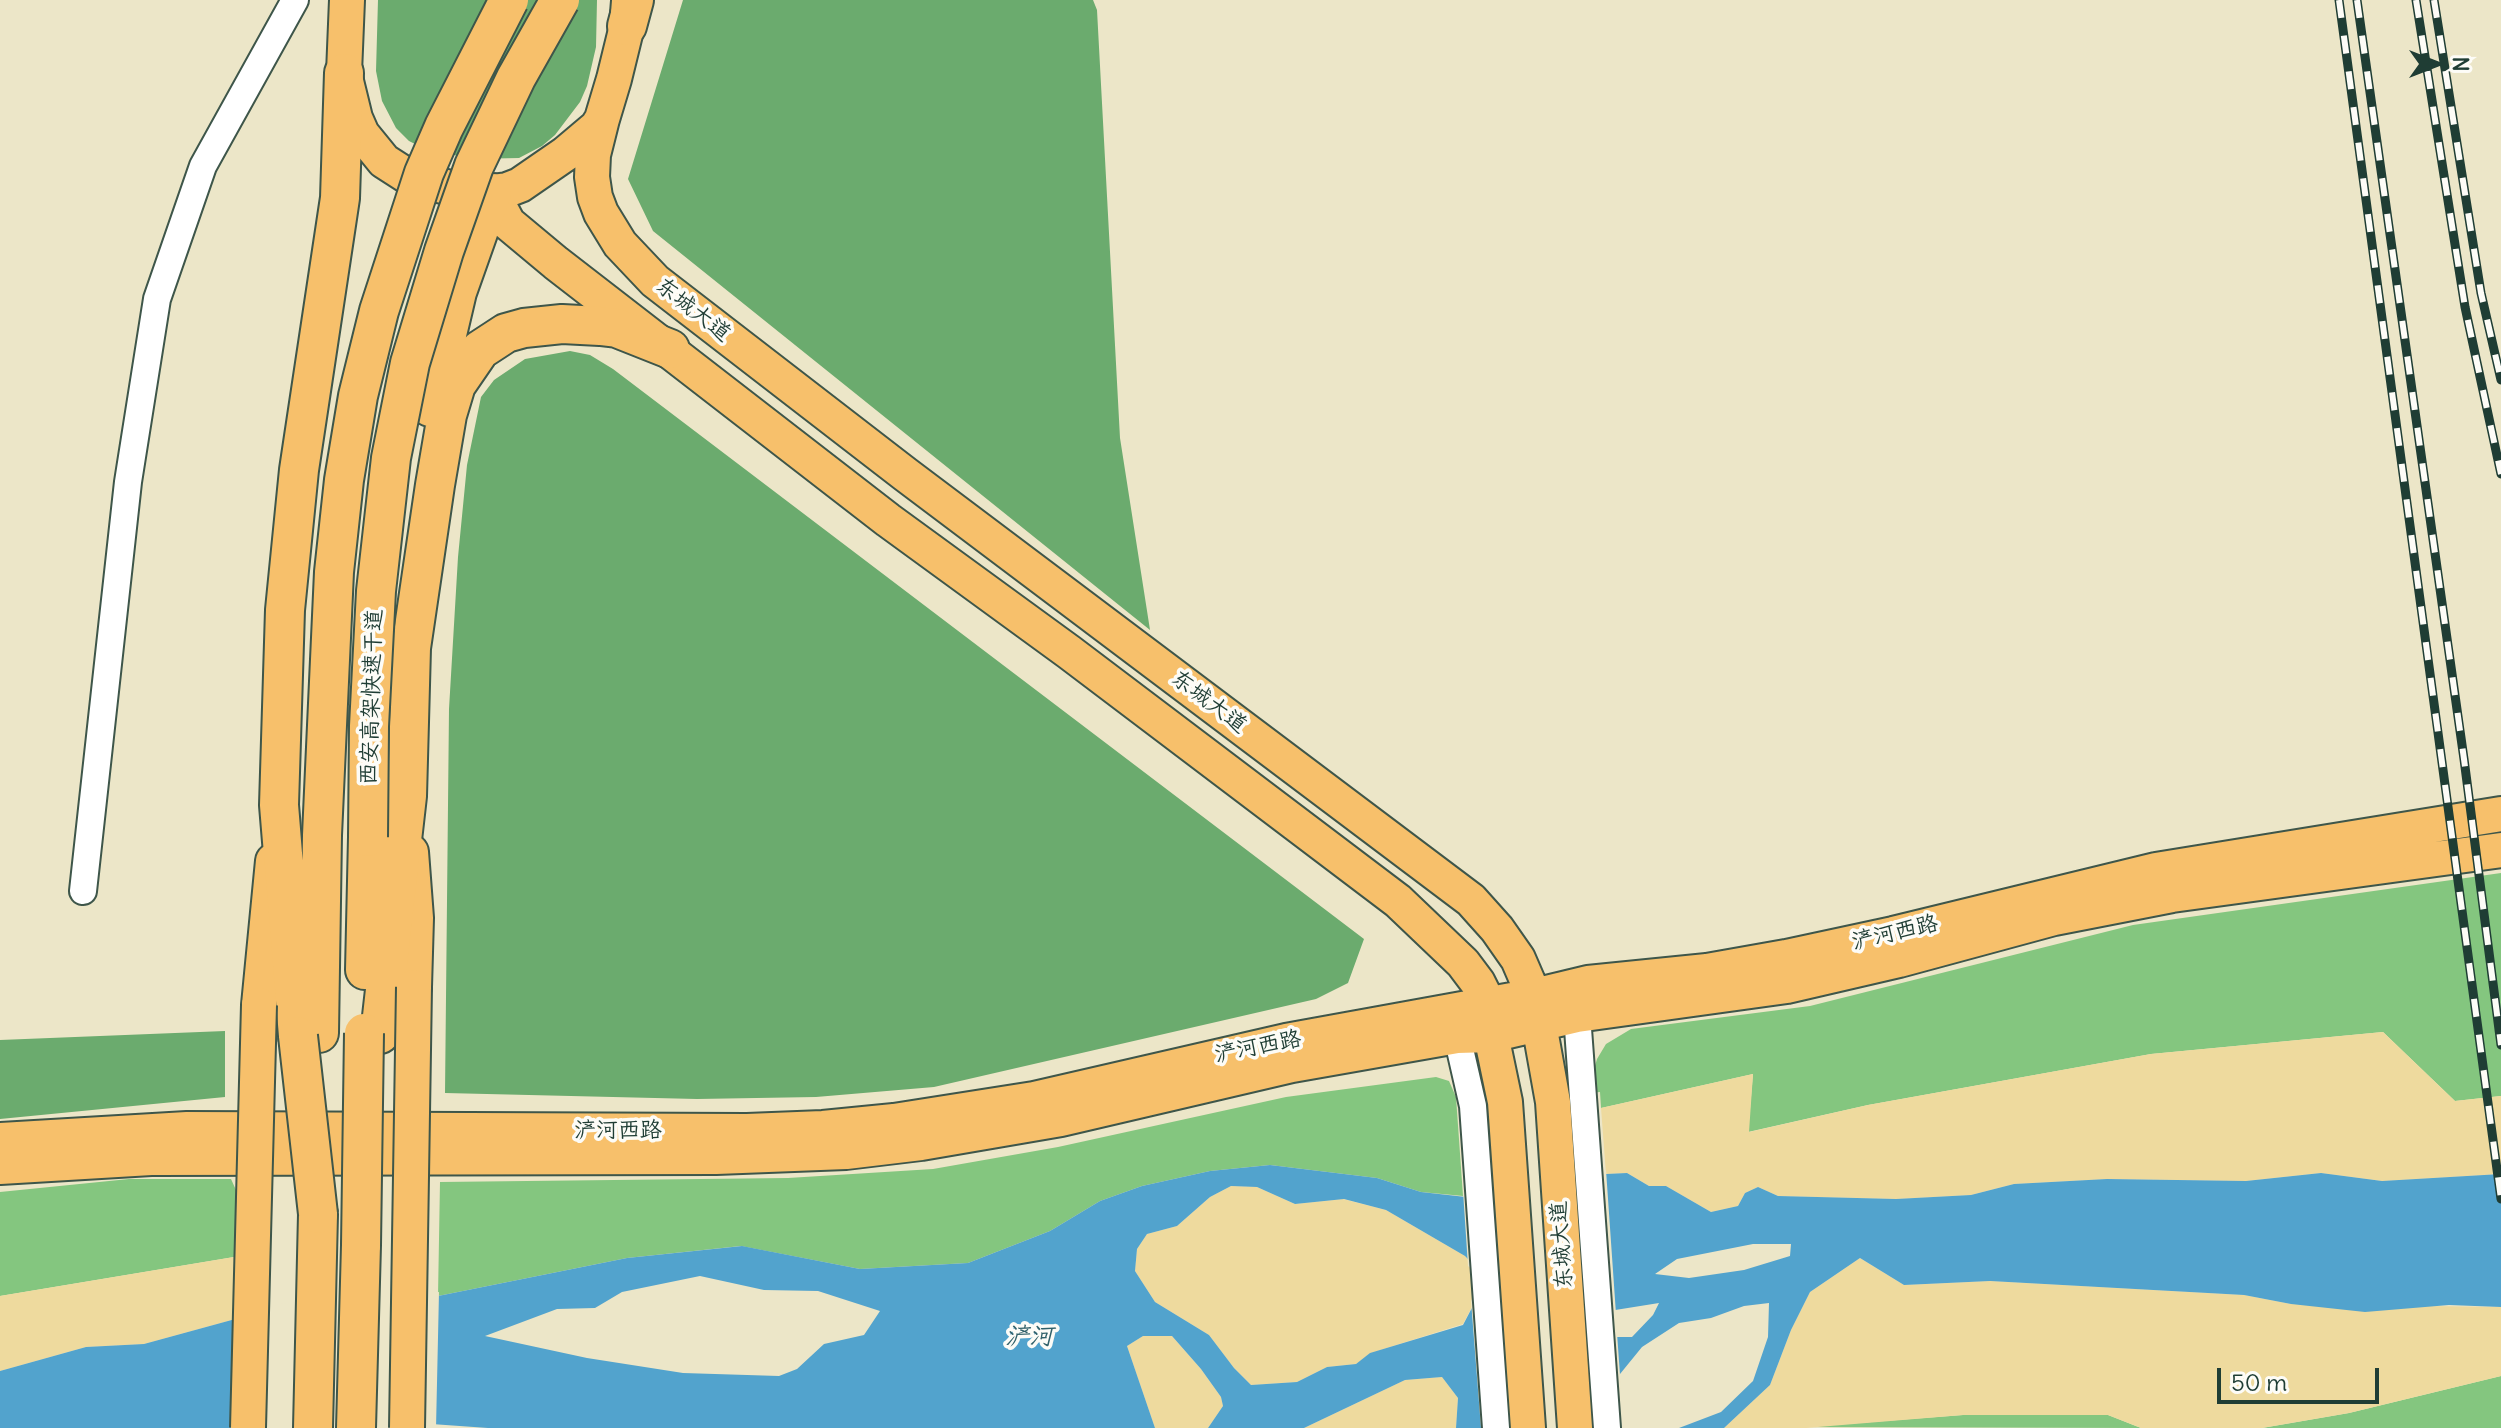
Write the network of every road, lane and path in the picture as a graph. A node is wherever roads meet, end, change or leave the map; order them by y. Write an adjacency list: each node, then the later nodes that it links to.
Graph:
1 (295, 0): 15 (street)
2 (347, 0): 6 (main road)
3 (509, 0): 20 (highway, 西安高架快速干道, bridge)
4 (560, 0): 19 (highway, 西安高架快速干道, bridge)
5 (630, 9): 7 (main road, 东城大道)
6 (344, 73): 8 (main road); 12 (highway)
7 (602, 119): 8 (main road); 16 (main road, 东城大道)
8 (492, 193): 9 (main road, 东城大道); 10 (highway)
9 (670, 349): 10 (highway); 18 (main road, 东城大道)
10 (411, 648): 11 (highway)
11 (407, 796): 19 (highway); 28 (main road, bridge)
12 (279, 805): 20 (highway); 25 (main road, bridge)
13 (2501, 814): 16 (main road, 浐河西路)
14 (2501, 850): 17 (main road, 浐河西路)
15 (83, 891)
16 (1536, 1010): 17 (main road, 浐河西路); 18 (main road, 浐河西路); 21 (main road, 东城大道)
17 (1577, 1015): 21 (street)
18 (1479, 1025): 22 (main road, 东城大道); 23 (main road, 浐河西路); 24 (main road, 浐河西路)
19 (372, 1034): 27 (highway, 西安高架快速干道, bridge)
20 (308, 1036): 26 (highway, 西安高架快速干道, bridge)
21 (1568, 1103): 31 (main road, 东城大道); 32 (street)
22 (1489, 1104): 29 (street); 30 (main road, 东城大道)
23 (0, 1140)
24 (0, 1167)
25 (248, 1428)
26 (313, 1428)
27 (356, 1428)
28 (407, 1428)
29 (1496, 1428)
30 (1528, 1428)
31 (1575, 1428)
32 (1607, 1428)

